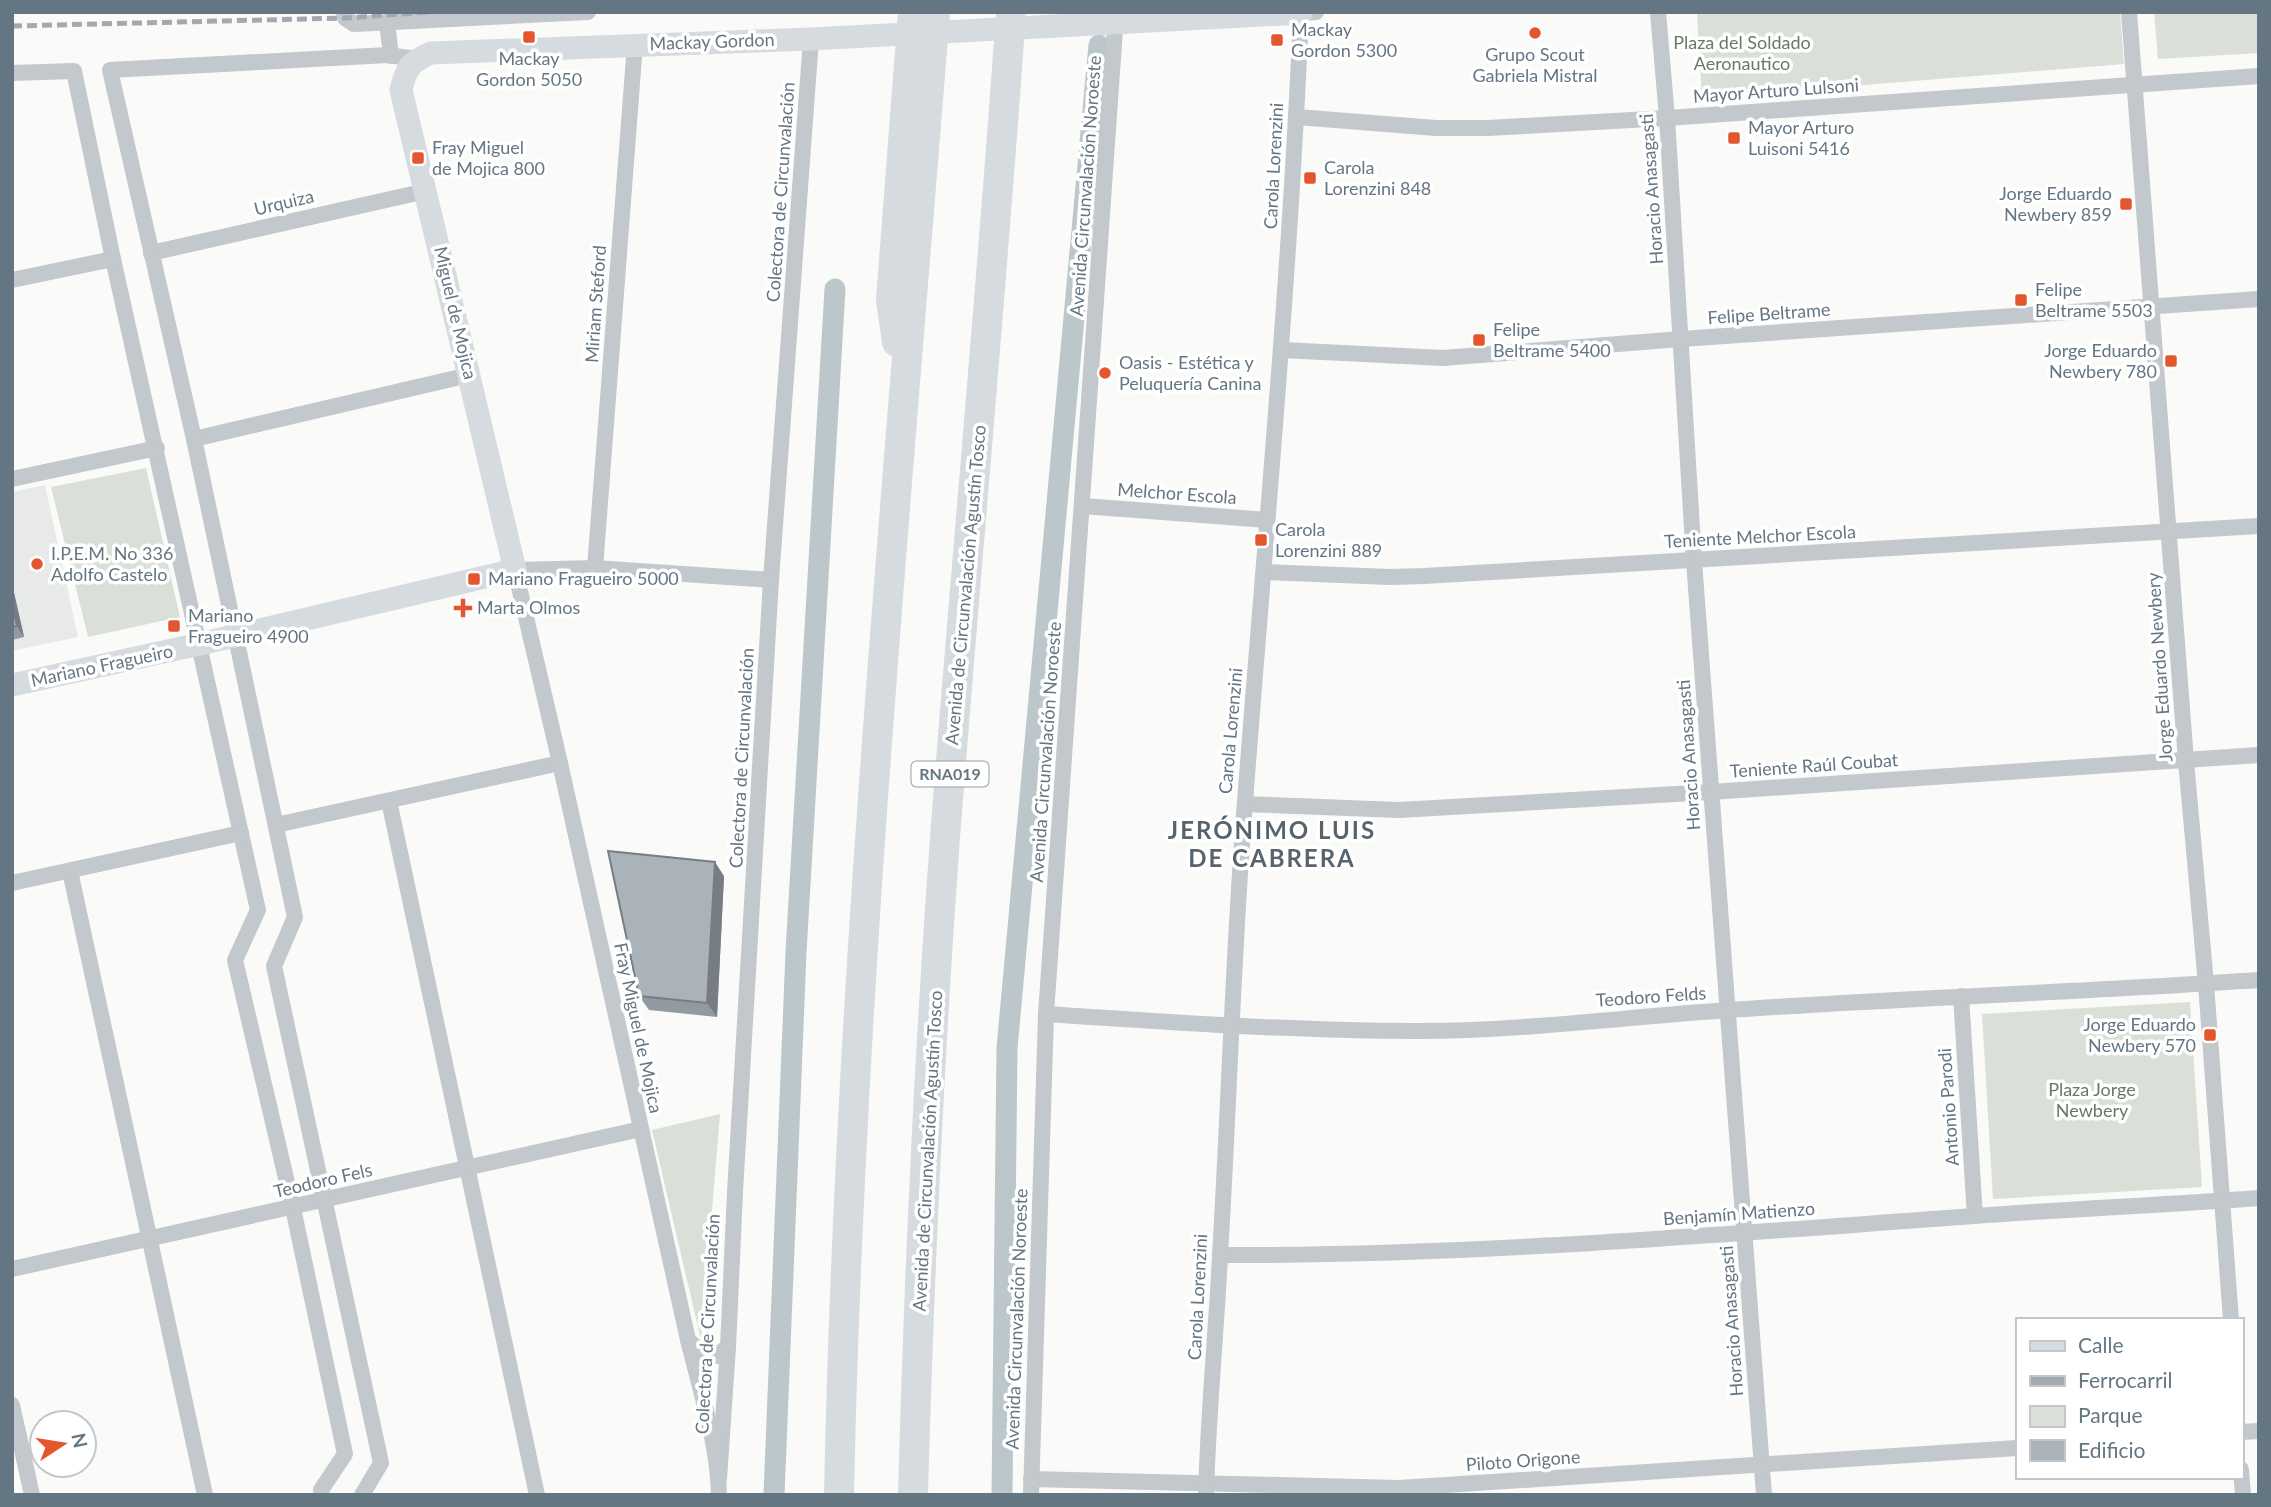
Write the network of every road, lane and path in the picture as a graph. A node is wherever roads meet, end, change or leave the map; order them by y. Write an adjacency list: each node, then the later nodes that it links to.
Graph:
1 (344, 12): 11 (street)
2 (588, 12): 11 (street)
3 (913, 12): 16 (highway)
4 (935, 12): 16 (highway)
5 (1011, 12): 76 (highway, Avenida de Circunvalación Agustín Tosco / RNA019)
6 (1315, 12): 9 (street, Mackay Gordon)
7 (1658, 12): 21 (street, Horacio Anasagasti)
8 (2129, 12): 19 (street, Jorge Eduardo Newbery)
9 (1301, 13): 10 (main road, Mackay Gordon); 20 (street, Carola Lorenzini)
10 (1116, 17): 12 (main road, Mackay Gordon); 34 (street, Avenida Circunvalación Noroeste)
11 (387, 22): 14 (street)
12 (811, 39): 13 (main road, Mackay Gordon); 42 (street, Colectora de Circunvalación)
13 (635, 44): 15 (main road, Mackay Gordon); 39 (street, Miriam Steford)
14 (391, 55): 15 (street, Mackay Gordon); 23 (street, Mackay Gordon)
15 (416, 59): 22 (main road, Miguel de Mojica)
16 (920, 60): 82 (highway)
17 (12, 74): 24 (street)
18 (2259, 76): 19 (street, Mayor Arturo Lulsoni)
19 (2135, 85): 21 (street, Mayor Arturo Lulsoni); 27 (street, Jorge Eduardo Newbery)
20 (1297, 117): 21 (street, Mayor Arturo Lulsoni); 29 (street, Carola Lorenzini)
21 (1667, 118): 28 (street, Horacio Anasagasti)
22 (426, 191): 23 (street, Urquiza); 30 (main road, Miguel de Mojica)
23 (151, 253): 31 (street)
24 (113, 259): 25 (street); 32 (street)
25 (12, 280)
26 (2259, 299): 27 (street, Felipe Beltrame)
27 (2152, 305): 28 (street, Felipe Beltrame); 37 (street, Jorge Eduardo Newbery)
28 (1681, 339): 29 (street, Felipe Beltrame); 38 (street, Horacio Anasagasti)
29 (1282, 349): 35 (street, Carola Lorenzini)
30 (469, 375): 31 (street); 40 (main road, Miguel de Mojica)
31 (194, 439): 43 (street)
32 (157, 448): 33 (street); 44 (street)
33 (12, 479)
34 (1083, 506): 35 (street, Melchor Escola); 60 (street, Avenida Circunvalación Noroeste)
35 (1267, 520): 41 (street, Carola Lorenzini)
36 (2259, 527): 37 (street, Teniente Melchor Escola)
37 (2169, 533): 38 (street, Teniente Melchor Escola); 47 (street, Jorge Eduardo Newbery)
38 (1694, 561): 41 (street, Teniente Melchor Escola); 49 (street, Horacio Anasagasti)
39 (595, 568): 40 (street, Mariano Fragueiro); 42 (street, Mariano Fragueiro)
40 (515, 570): 43 (main road, Mariano Fragueiro); 48 (street, Fray Miguel de Mojica)
41 (1264, 572): 51 (street, Carola Lorenzini)
42 (771, 580): 75 (street, Colectora de Circunvalación)
43 (236, 635): 44 (main road, Mariano Fragueiro); 52 (street)
44 (200, 644): 45 (main road, Mariano Fragueiro); 53 (street)
45 (12, 685)
46 (2259, 755): 47 (street, Teniente Raúl Coubat)
47 (2186, 761): 49 (street, Teniente Raúl Coubat); 57 (street, Jorge Eduardo Newbery)
48 (560, 763): 50 (street); 62 (street, Fray Miguel de Mojica)
49 (1711, 792): 51 (street, Teniente Raúl Coubat); 59 (street, Horacio Anasagasti)
50 (389, 801): 52 (street); 63 (street)
51 (1245, 804): 61 (street, Carola Lorenzini)
52 (276, 825): 65 (street)
53 (241, 833): 54 (street); 67 (street)
54 (70, 871): 55 (street); 70 (street)
55 (12, 883)
56 (2259, 980): 57 (street, Teodoro Felds)
57 (2206, 984): 58 (street, Teodoro Felds); 66 (street, Jorge Eduardo Newbery)
58 (1961, 996): 59 (street, Teodoro Felds); 68 (street, Antonio Parodi)
59 (1728, 1010): 61 (street, Teodoro Felds); 69 (street, Horacio Anasagasti)
60 (1046, 1014): 61 (street, Teodoro Felds); 81 (street, Avenida Circunvalación Noroeste)
61 (1231, 1026): 71 (street, Carola Lorenzini)
62 (641, 1129): 63 (street, Teodoro Fels); 74 (street, Fray Miguel de Mojica)
63 (467, 1168): 65 (street, Teodoro Fels); 89 (street)
64 (2259, 1198): 66 (street, Benjamín Matienzo)
65 (325, 1200): 67 (street, Teodoro Fels); 88 (street)
66 (2222, 1201): 68 (street, Benjamín Matienzo); 73 (street, Jorge Eduardo Newbery)
67 (293, 1208): 70 (street, Teodoro Fels); 87 (street)
68 (1975, 1216): 69 (street, Benjamín Matienzo)
69 (1745, 1234): 71 (street, Benjamín Matienzo); 79 (street, Horacio Anasagasti)
70 (149, 1238): 72 (street, Teodoro Fels); 86 (street)
71 (1220, 1255): 83 (street, Carola Lorenzini)
72 (12, 1269)
73 (2231, 1318)
74 (688, 1340): 75 (street); 80 (street, Fray Miguel de Mojica)
75 (728, 1347): 80 (street, Colectora de Circunvalación)
76 (917, 1363): 90 (highway, Avenida de Circunvalación Agustín Tosco / RNA019); 91 (highway)
77 (12, 1405): 85 (street)
78 (2016, 1448): 79 (street, Piloto Origone)
79 (1762, 1466): 84 (street, Piloto Origone); 92 (street, Horacio Anasagasti)
80 (719, 1487)
81 (1031, 1487): 83 (street, Piloto Origone)
82 (838, 1489)
83 (1206, 1489): 84 (street, Piloto Origone)
84 (1399, 1491)
85 (32, 1495)
86 (205, 1495)
87 (322, 1495)
88 (362, 1495)
89 (537, 1495)
90 (913, 1495)
91 (933, 1495)
92 (1764, 1495)

